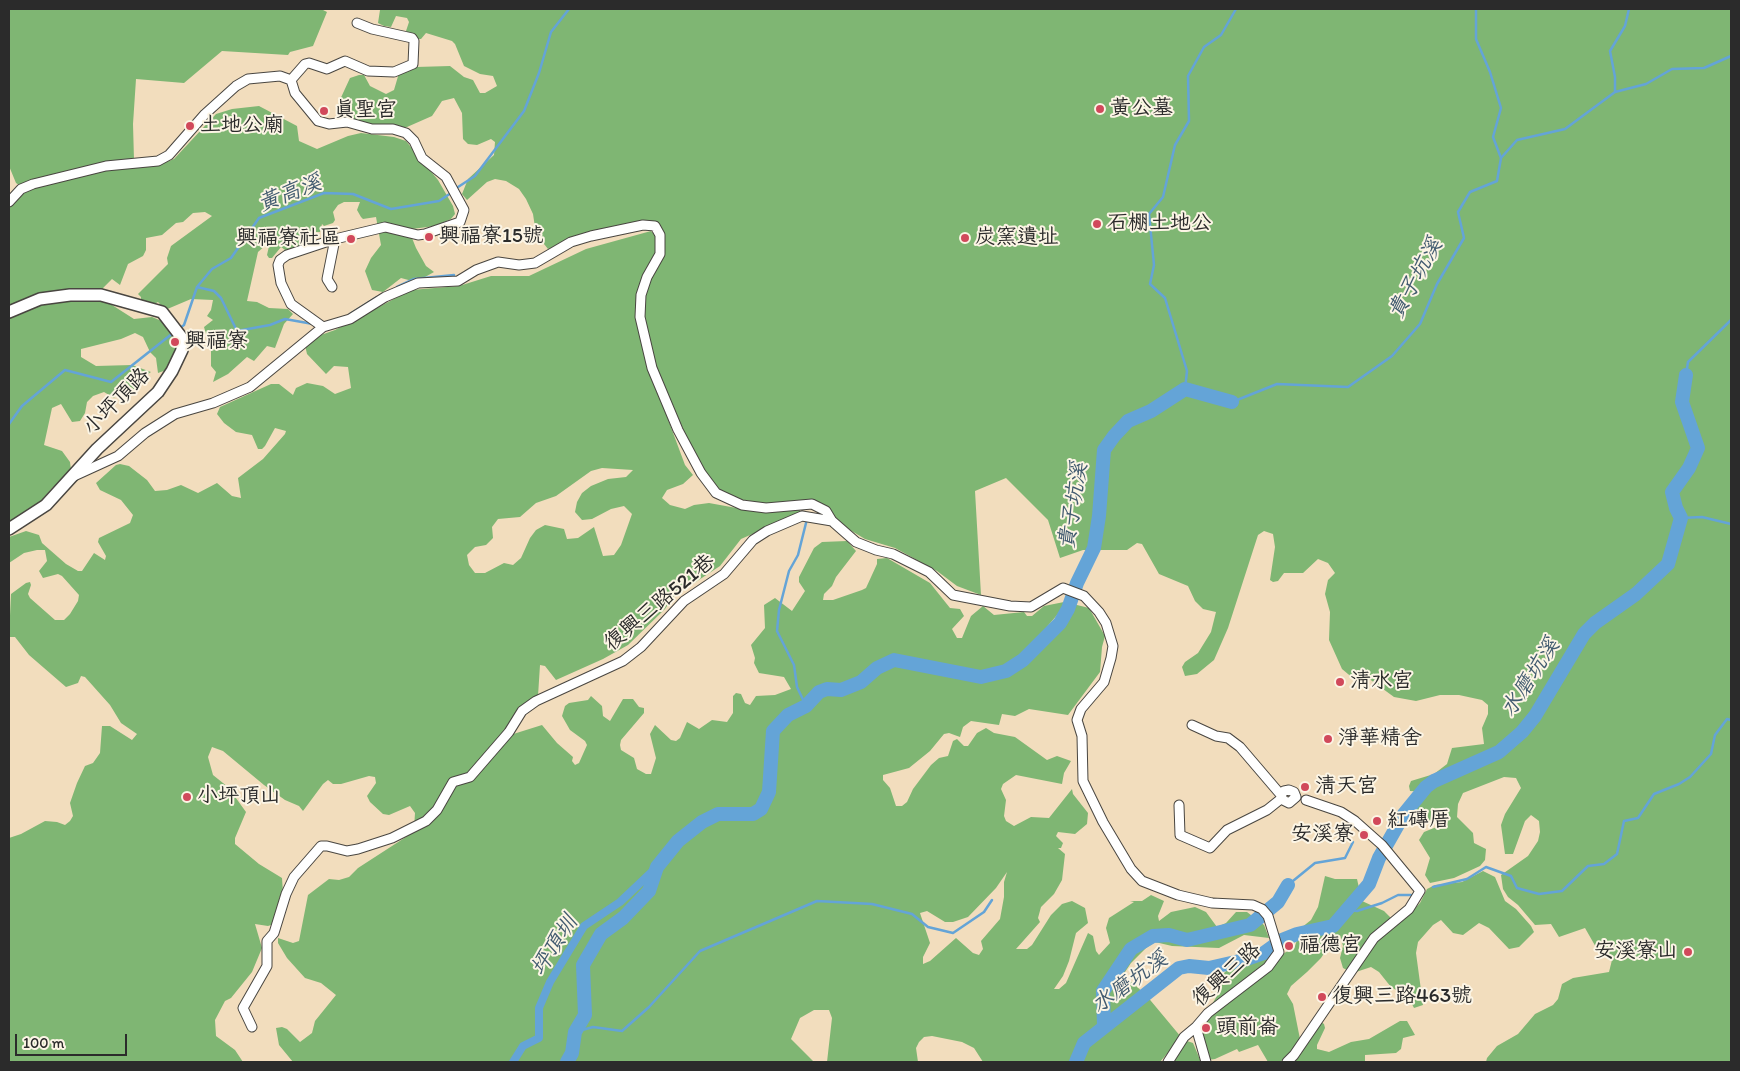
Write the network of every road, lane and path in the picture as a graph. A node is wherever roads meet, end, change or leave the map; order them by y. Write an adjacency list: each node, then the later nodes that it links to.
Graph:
1 (357, 22): 2 (street)
2 (291, 80): 3 (street); 4 (street)
3 (9, 202)
4 (335, 239): 5 (street); 7 (street)
5 (332, 287)
6 (9, 312): 8 (street, 小坪頂路)
7 (323, 327): 8 (street); 9 (street)
8 (72, 477): 10 (street, 小坪頂路)
9 (832, 520): 14 (street, 復興三路521巷); 15 (street, 復興三路)
10 (9, 529)
11 (1192, 725): 13 (street)
12 (1306, 800): 18 (street)
13 (1179, 804)
14 (252, 1027)
15 (1196, 1027): 16 (street, 復興三路); 17 (street, 復興三路)
16 (1168, 1062)
17 (1206, 1062)
18 (1287, 1062)

